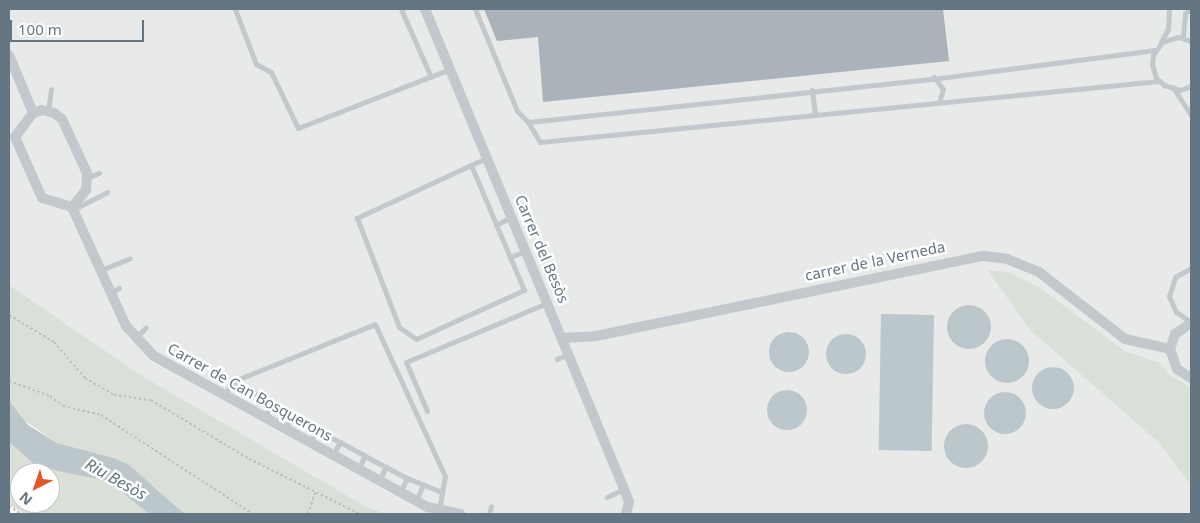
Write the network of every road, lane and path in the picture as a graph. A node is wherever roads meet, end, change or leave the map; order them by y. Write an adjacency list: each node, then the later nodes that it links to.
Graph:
1 (235, 9): 14 (lane)
2 (401, 9): 14 (lane)
3 (425, 9): 12 (street, Carrer del Besòs)
4 (475, 9): 26 (lane)
5 (1169, 9): 10 (lane)
6 (1191, 9): 7 (lane)
7 (1185, 11): 8 (lane)
8 (1184, 38): 9 (lane); 10 (lane)
9 (1191, 40)
10 (1156, 48): 15 (lane); 16 (lane)
11 (9, 56): 13 (street)
12 (450, 69): 14 (lane); 27 (street, Carrer del Besòs)
13 (11, 70): 23 (street)
14 (431, 77)
15 (934, 77): 20 (lane); 21 (lane)
16 (1159, 82): 19 (lane); 21 (lane)
17 (1191, 86): 19 (lane)
18 (51, 89): 22 (lane)
19 (1174, 89): 25 (lane)
20 (812, 90): 24 (lane); 26 (lane)
21 (939, 102): 24 (lane)
22 (48, 111): 23 (street); 30 (street)
23 (33, 113): 32 (street)
24 (815, 114): 26 (lane)
25 (1191, 115)
26 (528, 122)
27 (488, 158): 28 (lane); 33 (street, Carrer del Besòs)
28 (471, 165): 34 (lane); 36 (lane)
29 (99, 172): 30 (lane)
30 (86, 178): 32 (street)
31 (107, 192): 32 (lane)
32 (73, 208): 39 (street, Carrer de Can Bosquerons)
33 (512, 217): 34 (lane); 35 (street, Carrer del Besòs)
34 (496, 225): 36 (lane)
35 (526, 251): 36 (lane); 40 (street, Carrer del Besòs)
36 (510, 257)
37 (130, 258): 39 (lane)
38 (1191, 268): 42 (lane)
39 (101, 270): 44 (street, Carrer de Can Bosquerons)
40 (548, 302): 45 (street, Carrer del Besòs); 52 (lane)
41 (9, 316): 67 (path)
42 (1191, 322): 46 (street)
43 (146, 327): 44 (lane)
44 (136, 337): 50 (street, Carrer de Can Bosquerons)
45 (563, 338): 46 (street, carrer de la Verneda); 66 (street, Carrer del Besòs)
46 (1170, 349): 47 (street)
47 (1191, 378)
48 (9, 381): 76 (path)
49 (234, 381): 50 (lane); 51 (lane); 69 (lane)
50 (223, 394): 54 (street, Carrer de Can Bosquerons)
51 (272, 404): 53 (lane); 54 (lane)
52 (427, 411)
53 (292, 416): 55 (lane); 56 (lane)
54 (264, 417): 55 (street, Carrer de Can Bosquerons)
55 (285, 428): 57 (street, Carrer de Can Bosquerons)
56 (317, 430): 57 (lane); 58 (lane)
57 (310, 442): 59 (street, Carrer de Can Bosquerons)
58 (340, 442): 59 (lane); 60 (lane)
59 (333, 455): 62 (street, Carrer de Can Bosquerons)
60 (365, 456): 61 (lane); 62 (lane)
61 (386, 467): 63 (lane); 64 (lane)
62 (358, 469): 64 (street, Carrer de Can Bosquerons)
63 (407, 478): 65 (lane); 68 (lane)
64 (379, 480): 68 (street, Carrer de Can Bosquerons)
65 (423, 484): 69 (lane); 71 (lane)
66 (624, 489): 70 (lane); 81 (street, Carrer del Besòs)
67 (315, 492): 77 (path); 78 (path)
68 (400, 492): 71 (street, Carrer de Can Bosquerons)
69 (442, 492): 74 (lane)
70 (607, 497)
71 (416, 500): 74 (street, Carrer de Can Bosquerons)
72 (9, 506): 75 (path)
73 (491, 506): 80 (lane)
74 (439, 509): 79 (street, Carrer de Can Bosquerons)
75 (21, 514)
76 (253, 514)
77 (308, 514)
78 (360, 514)
79 (460, 514)
80 (489, 514)
81 (626, 514)

